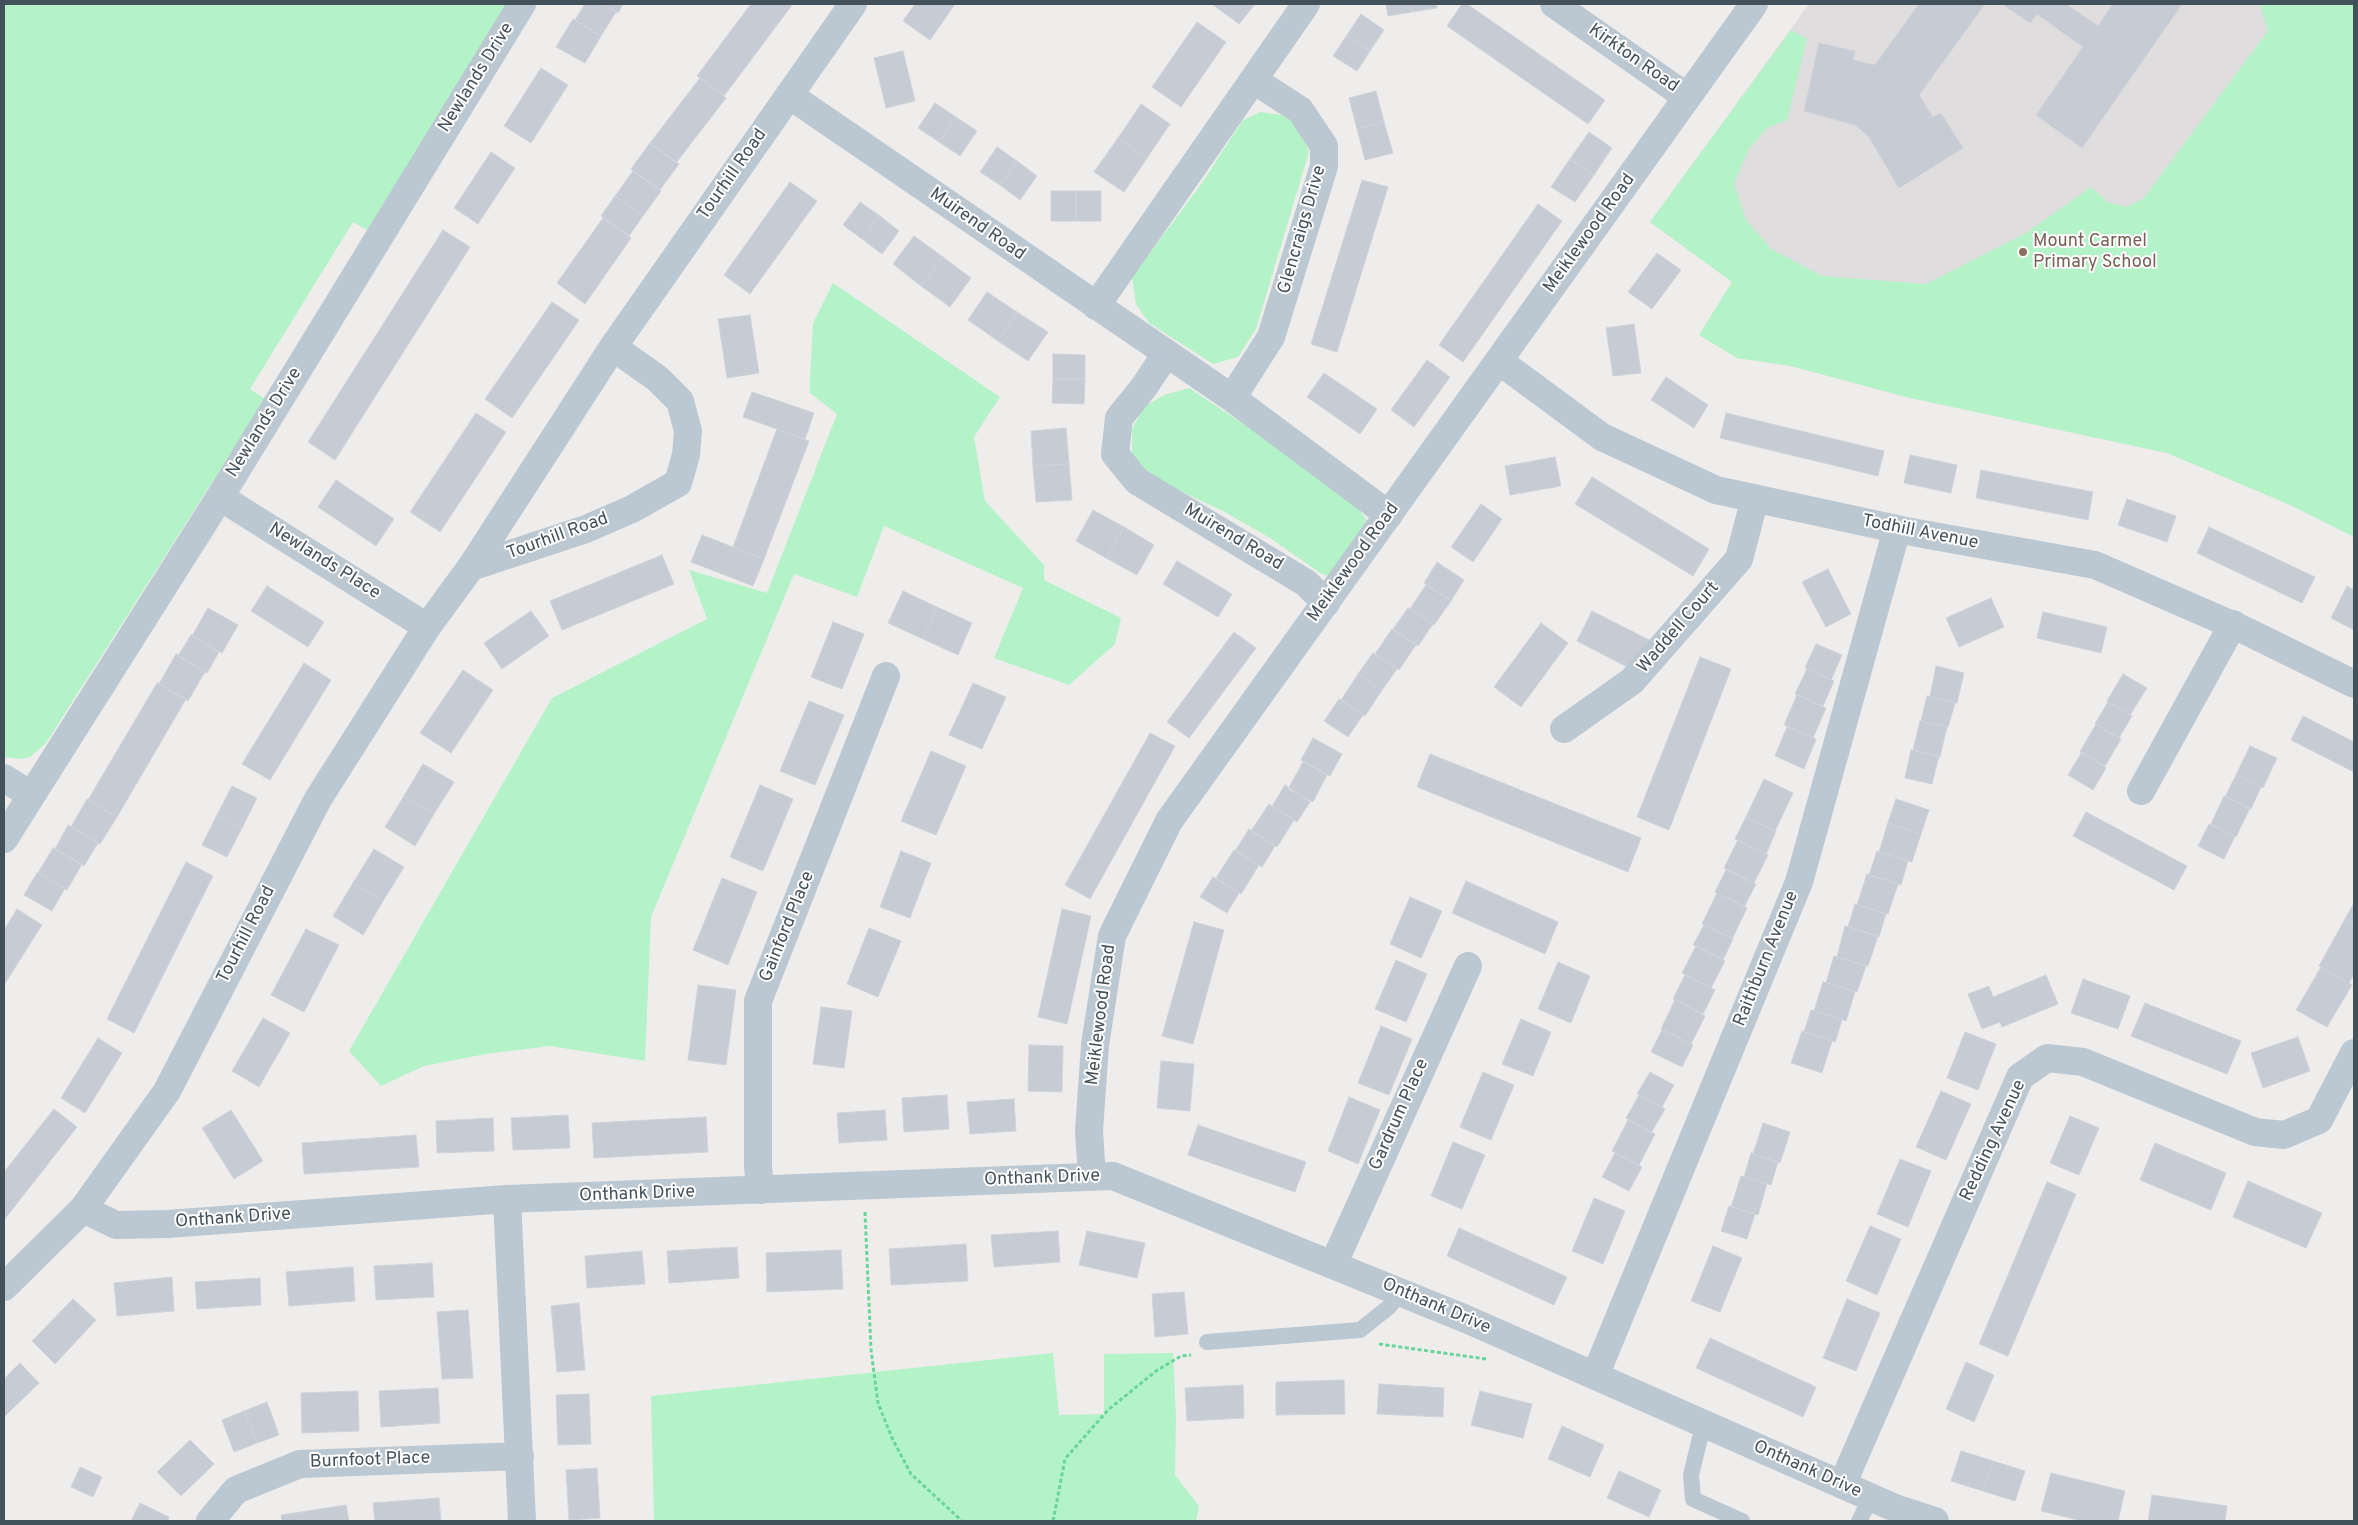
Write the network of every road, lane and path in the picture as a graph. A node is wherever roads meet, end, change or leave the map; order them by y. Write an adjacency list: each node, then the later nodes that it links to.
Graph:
1 (522, 4): 14 (street, Newlands Drive)
2 (853, 4): 7 (street, Tourhill Road)
3 (1306, 4): 6 (street)
4 (1554, 4): 8 (street, Kirkton Road)
5 (1754, 4): 8 (street, Meiklewood Road)
6 (1254, 81): 9 (street); 13 (street, Glencraigs Drive)
7 (789, 95): 9 (street, Muirend Road); 10 (street, Tourhill Road)
8 (1688, 97): 12 (street, Meiklewood Road)
9 (1096, 306): 11 (street, Muirend Road)
10 (613, 347): 18 (street, Tourhill Road); 18 (street, Tourhill Road)
11 (1166, 354): 13 (street, Muirend Road); 19 (street, Muirend Road)
12 (1499, 361): 15 (street, Todhill Avenue); 16 (street, Meiklewood Road)
13 (1232, 398): 16 (street, Muirend Road)
14 (220, 497): 21 (street, Newlands Place); 27 (street, Newlands Drive)
15 (1755, 498): 17 (street, Todhill Avenue); 24 (street, Waddell Court)
16 (1389, 515): 19 (street, Meiklewood Road)
17 (1897, 529): 20 (street, Todhill Avenue); 42 (street, Raithburn Avenue)
18 (471, 567): 21 (street, Tourhill Road)
19 (1326, 602): 31 (street, Meiklewood Road)
20 (2232, 624): 23 (street, Todhill Avenue); 26 (street)
21 (427, 627): 35 (street, Tourhill Road)
22 (886, 676): 33 (street, Gainford Place)
23 (2354, 684)
24 (1564, 729)
25 (4, 778): 27 (street)
26 (2141, 791)
27 (31, 795): 28 (street, Newlands Drive)
28 (4, 839)
29 (1468, 966): 36 (street, Gardrum Place)
30 (2354, 1053): 45 (street, Redding Avenue)
31 (1092, 1177): 32 (street, Onthank Drive); 36 (street, Onthank Drive)
32 (864, 1186): 33 (street, Onthank Drive); 49 (path)
33 (760, 1190): 34 (street, Onthank Drive)
34 (508, 1199): 35 (street, Onthank Drive); 44 (street)
35 (83, 1209): 37 (street, Tourhill Road)
36 (1333, 1264): 38 (street, Onthank Drive)
37 (4, 1287)
38 (1400, 1292): 40 (lane); 42 (street, Onthank Drive)
39 (1375, 1343): 41 (path)
40 (1203, 1348): 50 (path)
41 (1490, 1360)
42 (1595, 1376): 43 (street, Onthank Drive)
43 (1707, 1426): 45 (street, Onthank Drive); 51 (lane)
44 (520, 1456): 47 (street, Burnfoot Place); 48 (street)
45 (1842, 1485): 46 (street, Onthank Drive)
46 (1865, 1510): 52 (street, Onthank Drive)
47 (210, 1521)
48 (522, 1521)
49 (962, 1521)
50 (1053, 1521)
51 (1742, 1521)
52 (1935, 1521)

